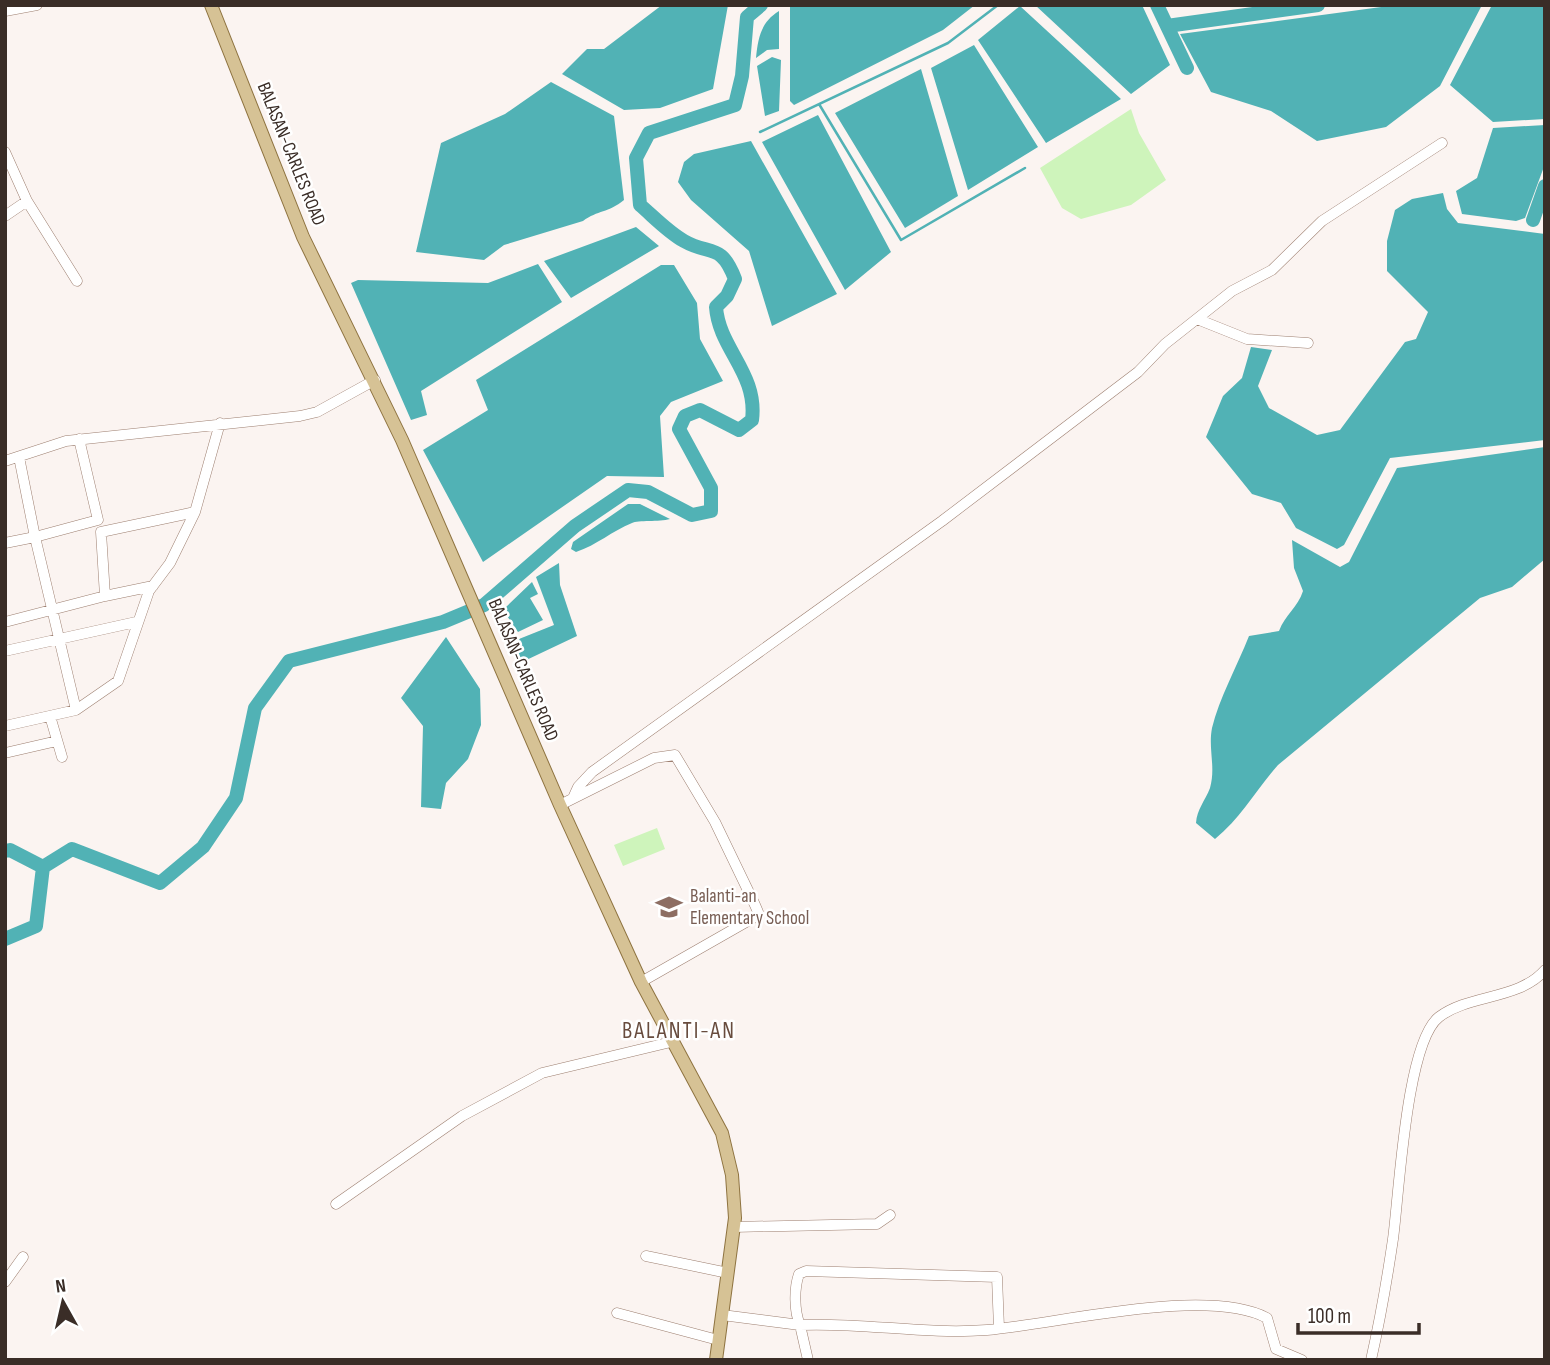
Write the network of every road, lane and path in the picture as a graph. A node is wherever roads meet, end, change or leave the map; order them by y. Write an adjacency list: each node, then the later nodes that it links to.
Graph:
1 (37, 5): 3 (street)
2 (211, 5): 11 (main road, BALASAN-CARLES ROAD)
3 (5, 10)
4 (1442, 143): 9 (street)
5 (7, 158): 6 (street)
6 (27, 201): 7 (street); 8 (street)
7 (5, 216)
8 (77, 281)
9 (1196, 319): 10 (street); 34 (street)
10 (1308, 343)
11 (375, 380): 12 (street); 35 (main road, BALASAN-CARLES ROAD)
12 (220, 423): 13 (street); 16 (street)
13 (79, 439): 14 (street); 17 (street)
14 (19, 457): 15 (street); 19 (street)
15 (5, 461)
16 (195, 512): 18 (street); 21 (street)
17 (98, 520): 18 (street); 19 (street)
18 (101, 532): 22 (street)
19 (35, 537): 20 (street); 23 (street)
20 (5, 543)
21 (153, 586): 22 (street); 25 (street)
22 (105, 596): 23 (street)
23 (52, 609): 24 (street); 26 (street)
24 (5, 622)
25 (136, 622): 26 (street); 28 (street)
26 (59, 641): 27 (street); 28 (street)
27 (5, 651)
28 (76, 710): 29 (street)
29 (50, 716): 30 (street); 31 (street)
30 (5, 726)
31 (57, 741): 32 (street); 33 (street)
32 (5, 753)
33 (62, 757)
34 (573, 798): 35 (street); 37 (street)
35 (560, 805): 37 (main road, BALASAN-CARLES ROAD)
36 (1545, 970): 54 (street)
37 (641, 982): 38 (main road, BALASAN-CARLES ROAD)
38 (671, 1042): 39 (street); 41 (main road, BALASAN-CARLES ROAD)
39 (336, 1204)
40 (890, 1215): 41 (street)
41 (734, 1227): 44 (main road, BALASAN-CARLES ROAD)
42 (646, 1256): 44 (street)
43 (23, 1257): 45 (street)
44 (728, 1273): 47 (main road, BALASAN-CARLES ROAD)
45 (5, 1282)
46 (617, 1313): 50 (street)
47 (722, 1315): 48 (street); 50 (main road, BALASAN-CARLES ROAD)
48 (800, 1325): 49 (street); 49 (street); 52 (street)
49 (999, 1328): 53 (street)
50 (718, 1340): 51 (main road, BALASAN-CARLES ROAD)
51 (716, 1360)
52 (808, 1360)
53 (1302, 1360)
54 (1371, 1360)

